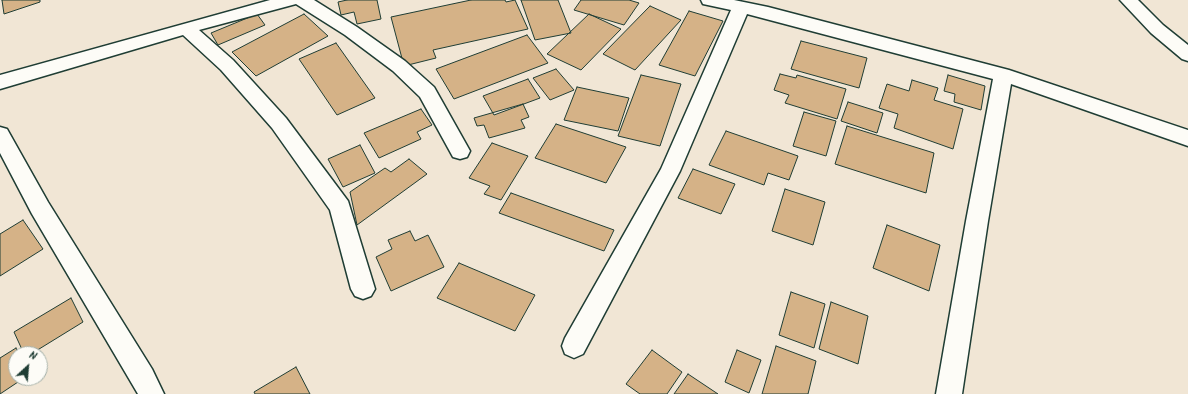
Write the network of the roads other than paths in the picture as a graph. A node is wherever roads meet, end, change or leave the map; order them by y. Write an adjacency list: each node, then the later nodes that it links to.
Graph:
1 (290, 0): 5 (street)
2 (302, 0): 14 (street)
3 (709, 0): 6 (street)
4 (1128, 0): 9 (street)
5 (259, 4): 8 (street)
6 (741, 7): 7 (street); 16 (street)
7 (769, 7): 10 (street)
8 (186, 28): 11 (street); 15 (street)
9 (1188, 55)
10 (1003, 75): 13 (street); 18 (street)
11 (0, 82)
12 (0, 134): 17 (street)
13 (1188, 138)
14 (460, 151)
15 (363, 289)
16 (574, 346)
17 (151, 394)
18 (950, 394)

